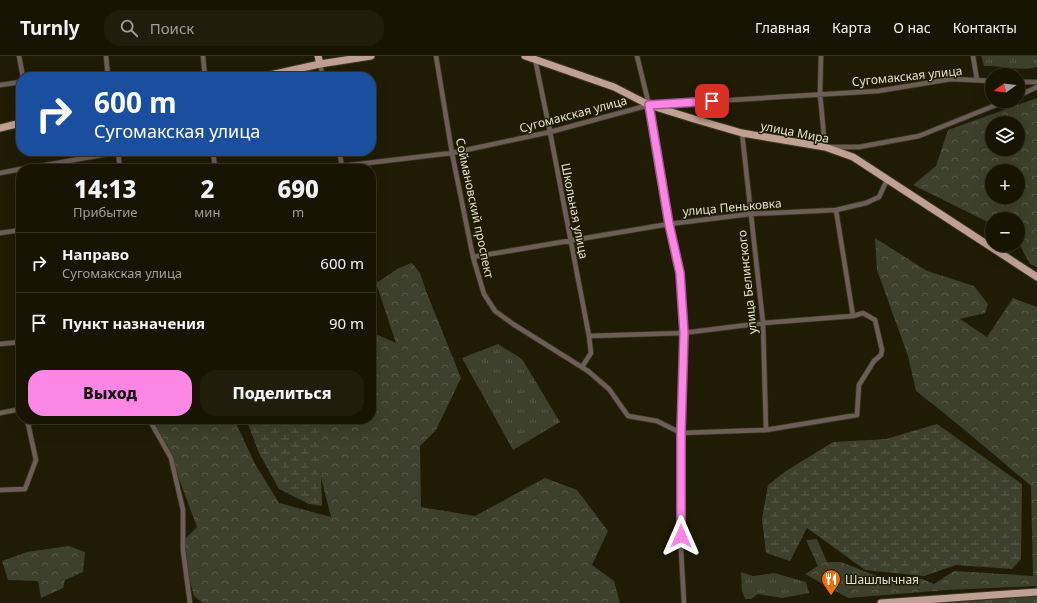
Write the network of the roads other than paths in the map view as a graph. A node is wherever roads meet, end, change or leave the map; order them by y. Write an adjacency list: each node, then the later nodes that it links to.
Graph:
1 (19, 56): 13 (street)
2 (106, 56): 14 (street)
3 (202, 56): 15 (street)
4 (318, 56): 12 (main road)
5 (371, 56): 12 (main road)
6 (436, 56): 34 (street, Соймановский проспект)
7 (525, 56): 11 (main road, улица Мира)
8 (637, 56): 27 (street)
9 (821, 56): 26 (street)
10 (973, 56): 18 (street)
11 (535, 58): 27 (main road, улица Мира); 31 (street, Школьная улица)
12 (320, 64): 16 (main road); 17 (street)
13 (22, 72)
14 (108, 72)
15 (205, 72)
16 (284, 72)
17 (322, 72)
18 (977, 80): 19 (street, Сугомакская улица); 26 (street, Сугомакская улица)
19 (985, 81)
20 (1025, 82): 21 (street)
21 (1037, 82)
22 (16, 83): 23 (street)
23 (0, 85)
24 (1037, 87): 25 (street)
25 (1025, 93)
26 (820, 94): 27 (street, Сугомакская улица); 33 (street)
27 (649, 105): 31 (street, Сугомакская улица); 32 (main road, улица Мира); 43 (street)
28 (989, 108): 33 (street)
29 (16, 124): 30 (main road)
30 (0, 128)
31 (550, 132): 34 (street, Сугомакская улица); 46 (street, Школьная улица)
32 (742, 133): 33 (main road, улица Мира); 42 (street, улица Белинского)
33 (825, 147): 40 (main road, улица Мира)
34 (452, 153): 37 (street, Сугомакская улица); 47 (street, Соймановский проспект)
35 (95, 156): 36 (street)
36 (50, 164)
37 (359, 164)
38 (16, 170): 39 (street)
39 (0, 173)
40 (887, 180): 41 (street, улица Пеньковка); 48 (main road, улица Мира)
41 (836, 210): 42 (street, улица Пеньковка); 49 (street)
42 (750, 214): 43 (street, улица Пеньковка); 50 (street, улица Белинского)
43 (669, 224): 46 (street, улица Пеньковка); 51 (street)
44 (16, 231): 45 (street)
45 (0, 233)
46 (570, 241): 47 (street, улица Пеньковка); 52 (street, Школьная улица)
47 (473, 257): 55 (street, Соймановский проспект)
48 (1037, 277)
49 (853, 316): 50 (street); 60 (street)
50 (763, 324): 51 (street); 60 (street, улица Белинского)
51 (684, 333): 52 (street); 61 (street)
52 (588, 336): 55 (street, Школьная улица)
53 (16, 342): 54 (street)
54 (0, 344)
55 (582, 368): 61 (street, Соймановский проспект)
56 (16, 410): 57 (street)
57 (0, 413)
58 (28, 424): 62 (street)
59 (152, 424): 64 (street)
60 (766, 430): 61 (street)
61 (681, 433): 65 (street)
62 (0, 490)
63 (1037, 592): 66 (main road)
64 (190, 603)
65 (684, 603)
66 (882, 603)

